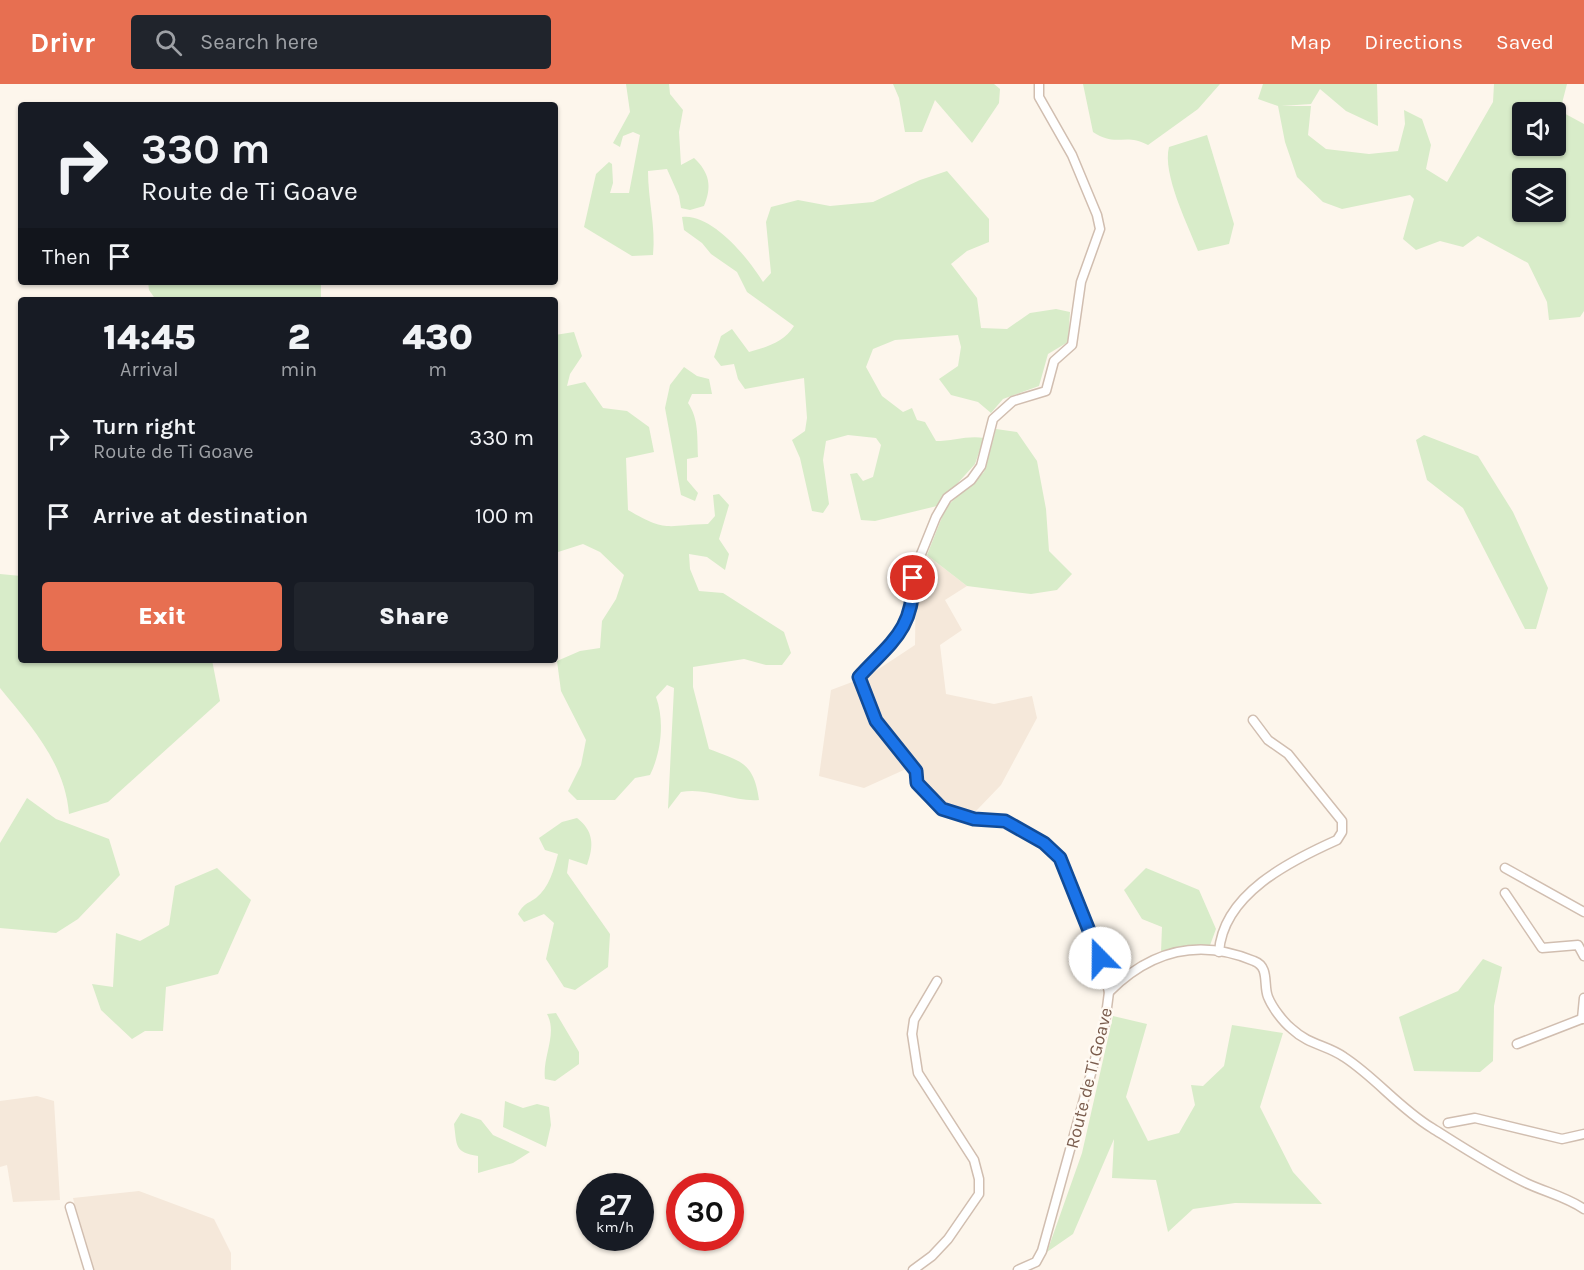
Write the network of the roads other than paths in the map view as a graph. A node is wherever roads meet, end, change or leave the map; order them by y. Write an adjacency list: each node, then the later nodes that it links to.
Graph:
1 (1039, 84): 9 (street, Route de Ti Goave)
2 (1253, 720): 6 (street)
3 (1505, 868): 5 (street)
4 (1505, 893): 7 (street)
5 (1584, 912)
6 (1219, 952): 9 (street); 16 (street)
7 (1584, 956)
8 (937, 981): 18 (street)
9 (1109, 992): 19 (street, Route de Ti Goave)
10 (1584, 998): 11 (street)
11 (1583, 1018): 12 (street)
12 (1517, 1044)
13 (1448, 1123): 14 (street)
14 (1584, 1134)
15 (70, 1207): 17 (street)
16 (1584, 1209)
17 (89, 1270)
18 (913, 1270)
19 (1018, 1270)

